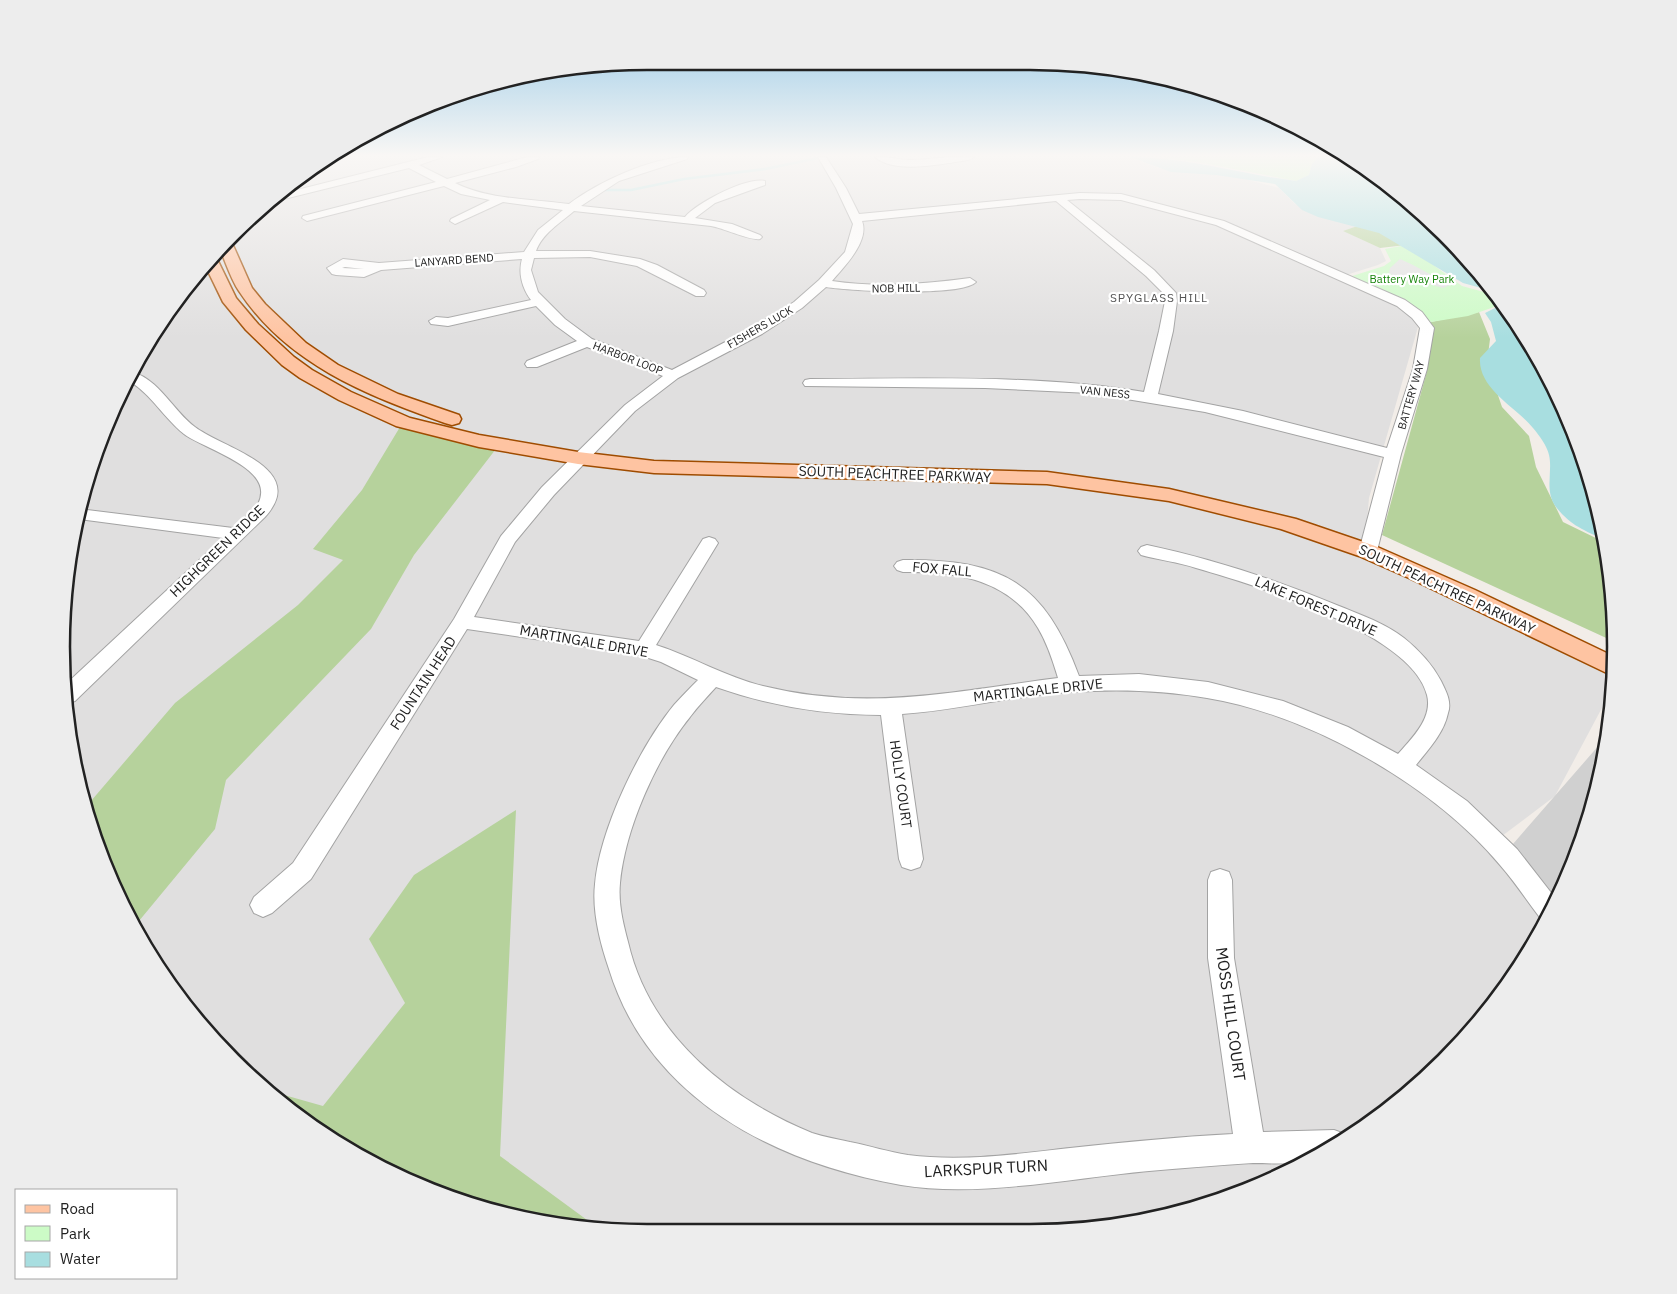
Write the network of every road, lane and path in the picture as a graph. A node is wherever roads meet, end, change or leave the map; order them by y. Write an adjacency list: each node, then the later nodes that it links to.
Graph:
1 (462, 217): 9 (street)
2 (560, 217): 13 (street, HARBOR LOOP)
3 (655, 217): 10 (street)
4 (691, 217): 10 (street)
5 (862, 217): 8 (street, BATTERY WAY)
6 (1082, 217): 26 (street)
7 (1203, 217): 28 (street, BATTERY WAY)
8 (856, 218): 16 (street, FISHERS LUCK)
9 (455, 221)
10 (687, 221): 11 (street)
11 (756, 237)
12 (228, 251): 27 (main road, SOUTH PEACHTREE PARKWAY)
13 (529, 255): 15 (street, LANYARD BEND); 18 (street, LANYARD BEND); 19 (street, HARBOR LOOP)
14 (214, 266): 27 (main road, SOUTH PEACHTREE PARKWAY)
15 (379, 267)
16 (823, 282): 17 (street, NOB HILL); 23 (street, FISHERS LUCK)
17 (970, 282)
18 (700, 292)
19 (539, 302): 20 (street); 21 (street, HARBOR LOOP)
20 (436, 321)
21 (587, 342): 22 (street); 23 (street, HARBOR LOOP)
22 (532, 364)
23 (673, 375): 27 (street, FISHERS LUCK)
24 (136, 380): 30 (street, HIGHGREEN RIDGE)
25 (810, 384): 26 (street, VAN NESS)
26 (1150, 397): 28 (street, VAN NESS)
27 (584, 452): 32 (main road, SOUTH PEACHTREE PARKWAY); 35 (street, FOUNTAIN HEAD)
28 (1393, 454): 32 (street, BATTERY WAY)
29 (86, 515): 30 (street)
30 (235, 534): 41 (street, HIGHGREEN RIDGE)
31 (709, 543): 37 (street)
32 (1370, 544): 36 (main road, SOUTH PEACHTREE PARKWAY); 38 (main road, SOUTH PEACHTREE PARKWAY)
33 (1147, 551): 43 (street, LAKE FOREST DRIVE)
34 (902, 566): 40 (street, FOX FALL)
35 (462, 622): 37 (street, MARTINGALE DRIVE); 46 (street, FOUNTAIN HEAD)
36 (1607, 645)
37 (644, 649): 39 (street, MARTINGALE DRIVE)
38 (1607, 663)
39 (712, 678): 42 (street, MARTINGALE DRIVE); 49 (street, LARKSPUR TURN)
40 (1071, 684): 42 (street, MARTINGALE DRIVE); 43 (street, MARTINGALE DRIVE)
41 (72, 691)
42 (891, 708): 44 (street, HOLLY COURT)
43 (1402, 766): 47 (street, MARTINGALE DRIVE)
44 (911, 859)
45 (1220, 880): 49 (street, MOSS HILL COURT)
46 (263, 904)
47 (1545, 905)
48 (1321, 1145): 49 (street, LARKSPUR TURN)
49 (1250, 1148)

